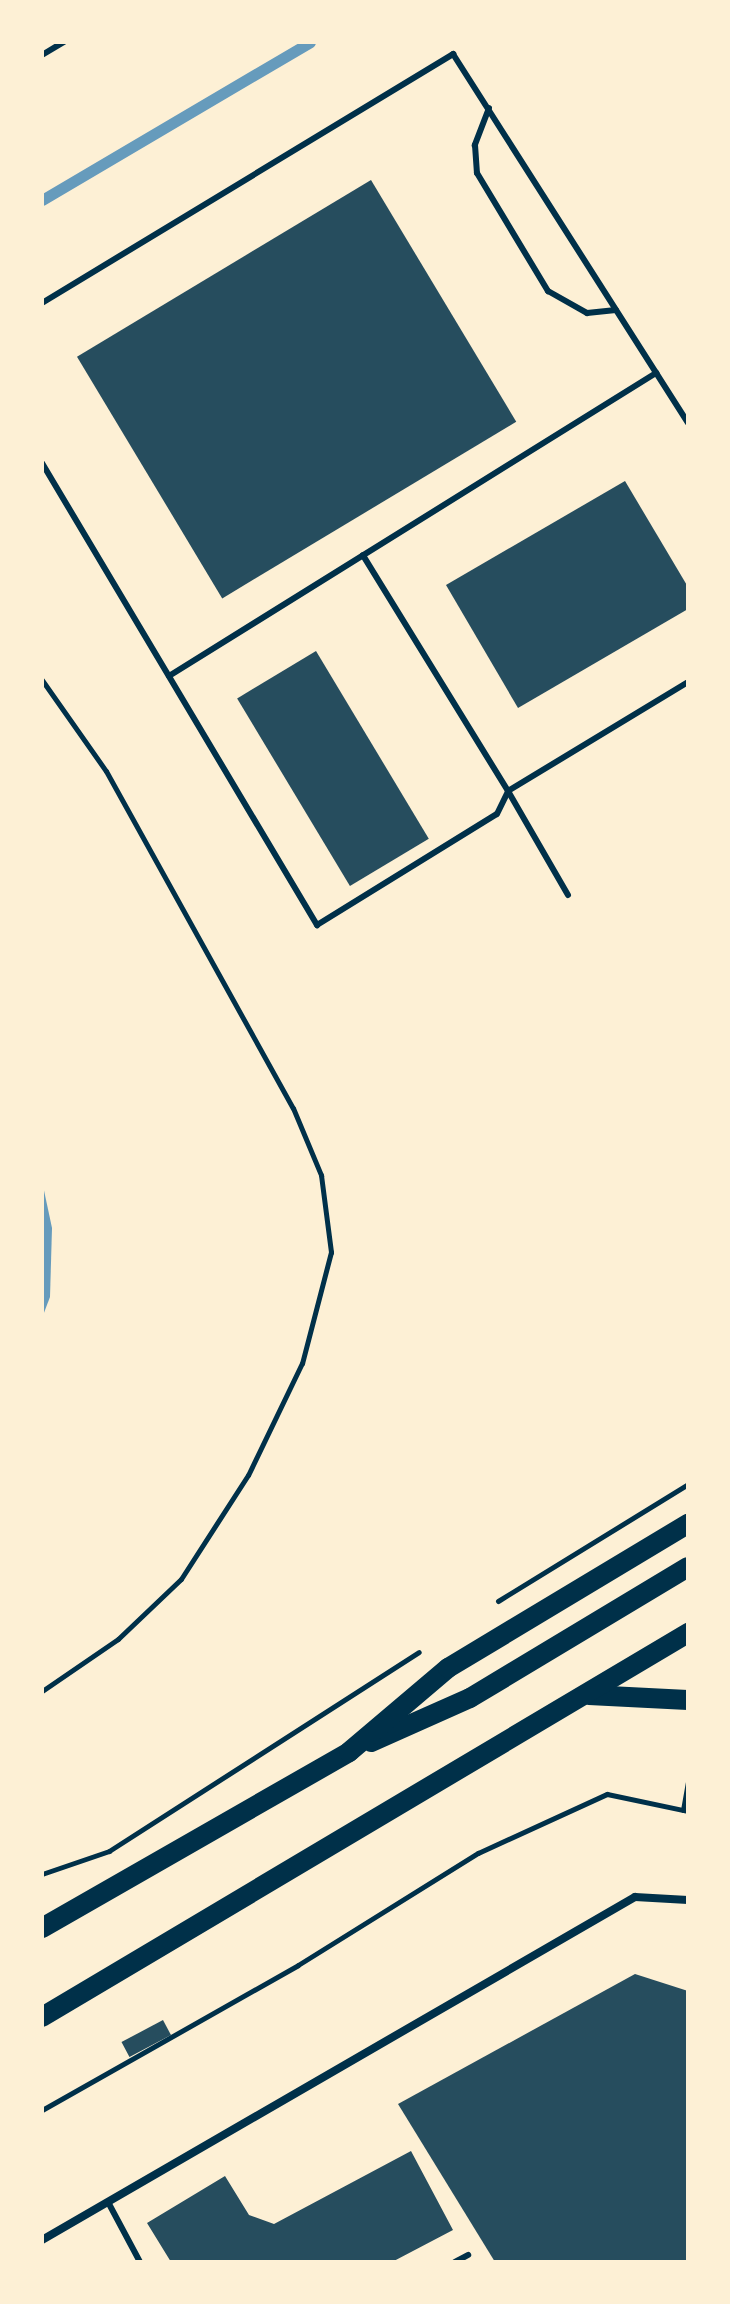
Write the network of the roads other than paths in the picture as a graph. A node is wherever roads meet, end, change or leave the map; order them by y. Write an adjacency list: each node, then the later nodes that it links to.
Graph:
1 (64, 42): 2 (lane)
2 (42, 55)
3 (489, 108): 4 (lane); 5 (lane); 5 (lane)
4 (42, 303)
5 (616, 310): 6 (lane)
6 (656, 373): 7 (lane); 9 (lane)
7 (688, 423)
8 (42, 463): 10 (lane)
9 (363, 555): 10 (lane); 12 (lane)
10 (169, 676): 12 (lane)
11 (688, 682): 12 (lane)
12 (508, 791): 13 (lane)
13 (568, 895)
14 (688, 1524): 19 (main road)
15 (688, 1567): 19 (main road)
16 (688, 1633): 17 (main road)
17 (589, 1695): 18 (main road); 22 (main road)
18 (688, 1700)
19 (349, 1752): 21 (main road)
20 (688, 1900): 23 (street)
21 (42, 1928)
22 (42, 2017)
23 (108, 2202): 24 (street); 26 (lane)
24 (42, 2240)
25 (468, 2255): 27 (lane)
26 (140, 2262)
27 (455, 2262)

